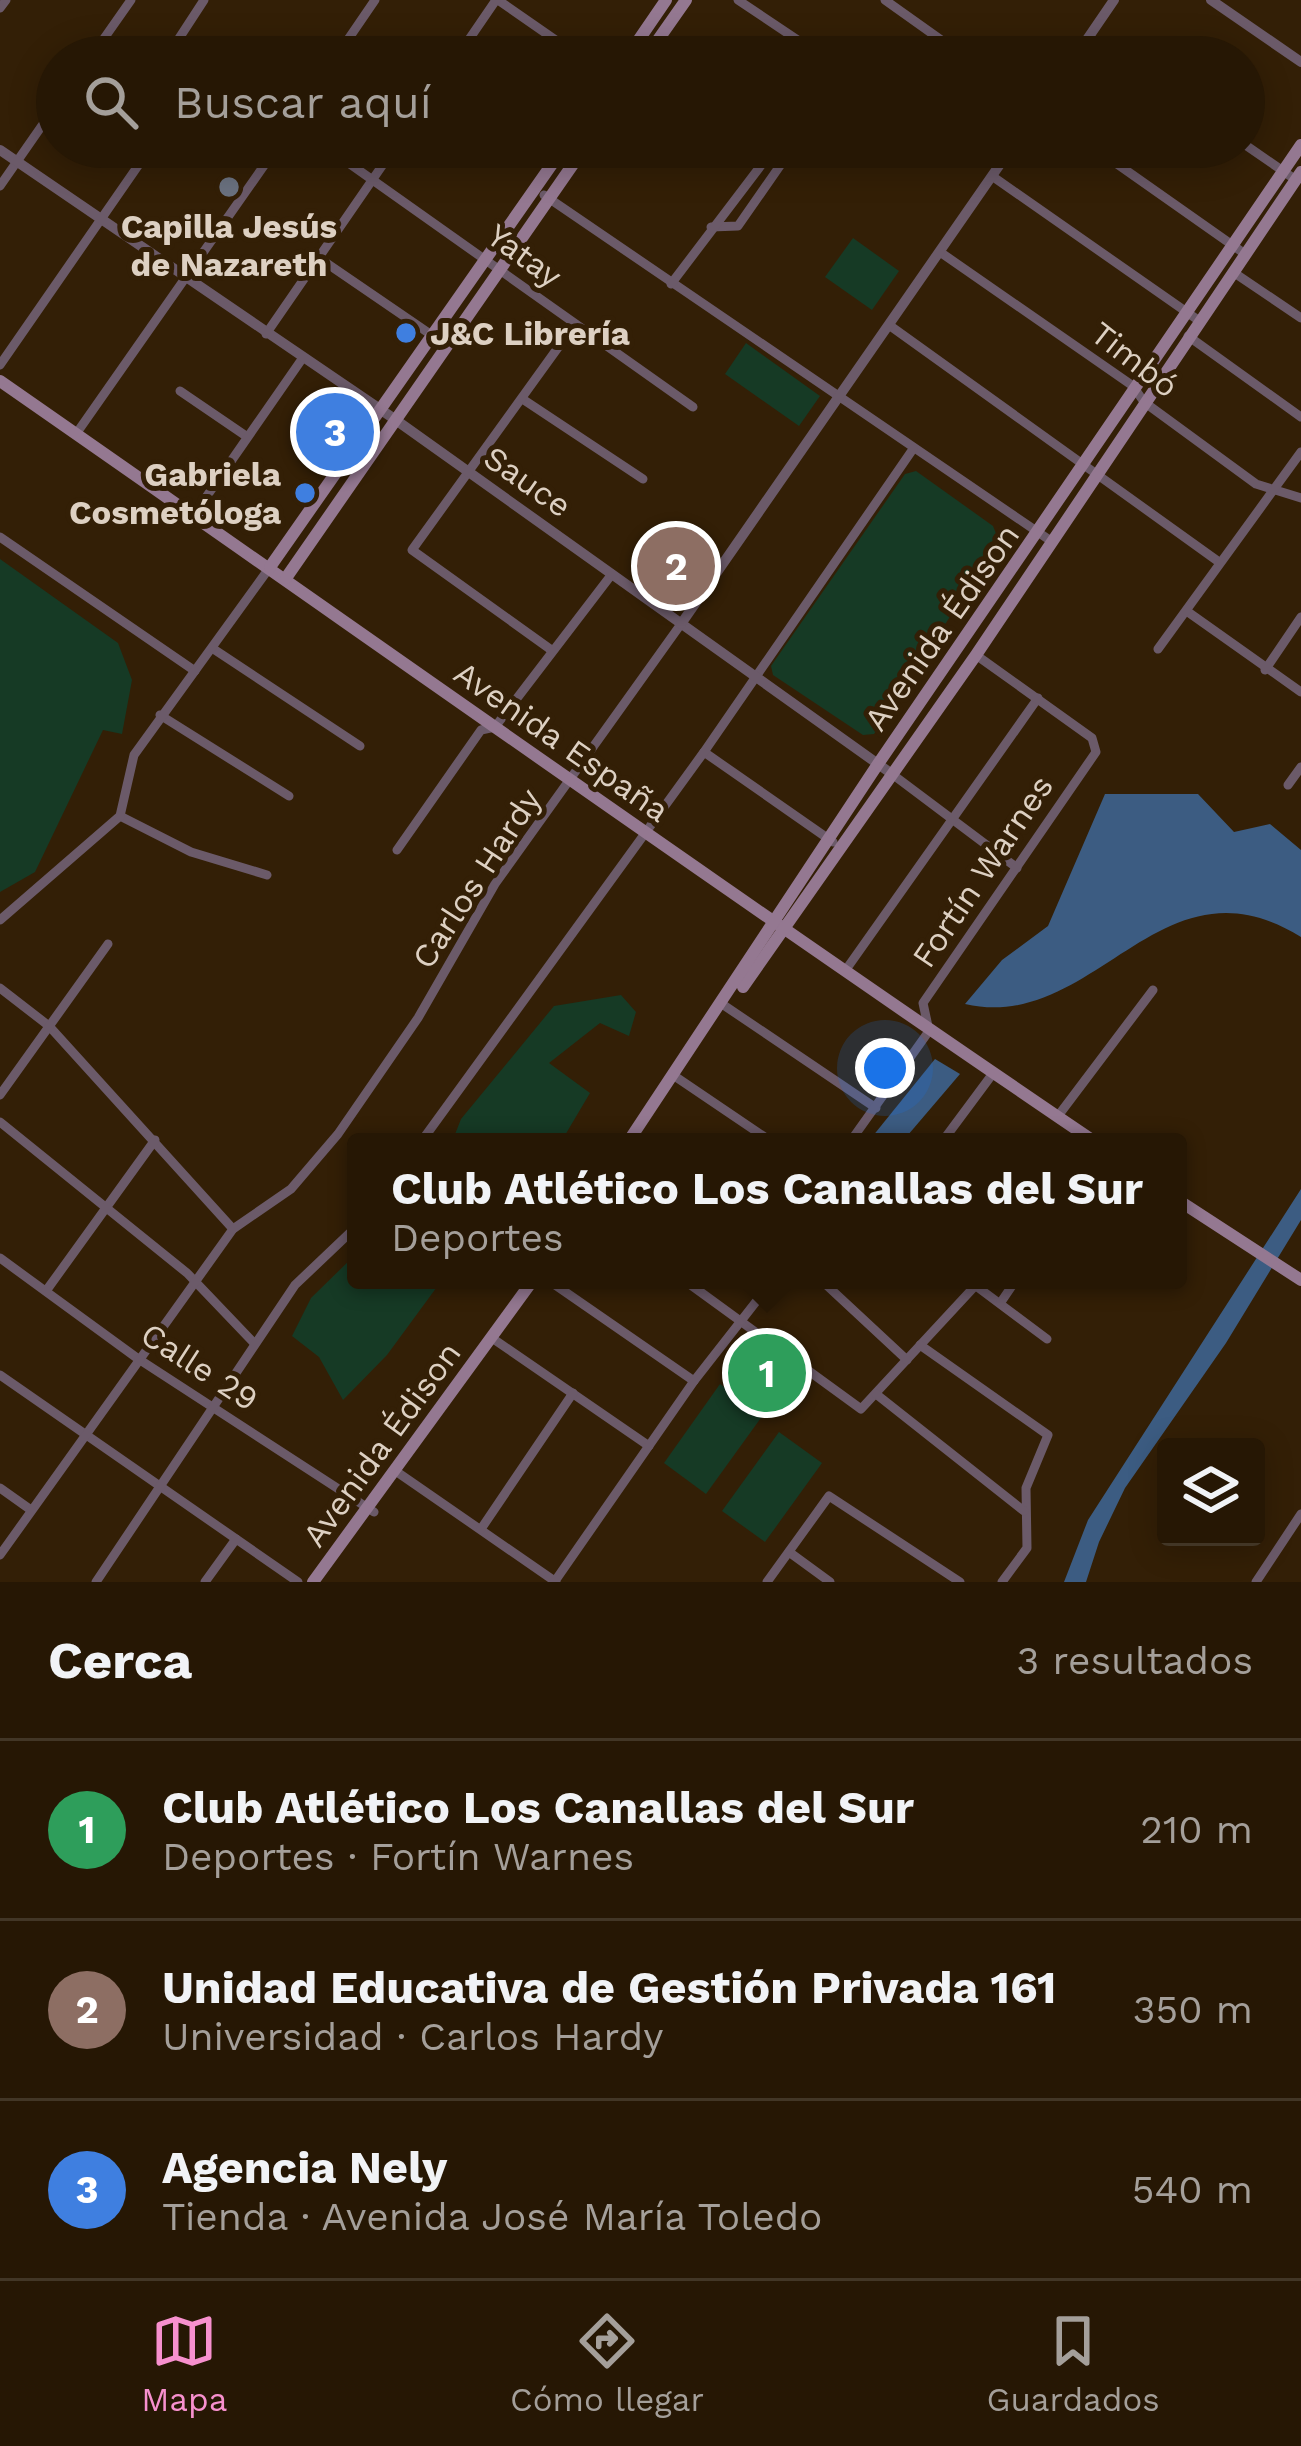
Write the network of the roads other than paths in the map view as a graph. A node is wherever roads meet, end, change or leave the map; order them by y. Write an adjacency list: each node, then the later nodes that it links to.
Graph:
1 (6, 0): 12 (street)
2 (131, 0): 13 (street)
3 (204, 0): 14 (street)
4 (376, 0): 15 (street)
5 (497, 0): 16 (street); 17 (street)
6 (666, 0): 18 (main road)
7 (686, 0): 19 (main road)
8 (738, 0): 20 (street)
9 (885, 0): 21 (street)
10 (1114, 0): 22 (street)
11 (1211, 0): 23 (street)
12 (0, 8)
13 (106, 36)
14 (181, 36)
15 (351, 36)
16 (472, 36)
17 (549, 36)
18 (641, 36)
19 (661, 36)
20 (792, 36)
21 (934, 36)
22 (1090, 36)
23 (1263, 36)
24 (1265, 37): 25 (street)
25 (1301, 62)
26 (36, 134): 30 (street)
27 (1301, 145): 41 (main road, Avenida Édison)
28 (0, 150): 30 (street, Sauce)
29 (1265, 158): 41 (street)
30 (17, 161): 45 (street); 48 (street, Sauce)
31 (137, 168): 48 (street)
32 (263, 168): 57 (street)
33 (355, 168): 44 (street, Yatay)
34 (380, 168): 44 (street)
35 (549, 168): 46 (main road)
36 (570, 168): 47 (main road)
37 (759, 168): 49 (street)
38 (778, 168): 49 (street)
39 (998, 168): 42 (street, Carlos Hardy)
40 (1123, 168): 50 (street)
41 (1282, 170): 43 (street); 50 (main road, Avenida Édison)
42 (992, 176): 51 (street, Carlos Hardy); 59 (street)
43 (1299, 176): 52 (main road, Avenida Édison)
44 (372, 180): 53 (street); 54 (street, Yatay)
45 (0, 186)
46 (535, 188): 47 (street); 54 (main road)
47 (549, 198): 55 (main road); 58 (street)
48 (101, 220): 57 (street, Sauce); 67 (street)
49 (711, 226): 58 (street)
50 (1231, 244): 52 (street); 59 (main road, Avenida Édison)
51 (940, 252): 62 (street, Carlos Hardy); 69 (street, Timbó)
52 (1245, 254): 56 (main road, Avenida Édison)
53 (319, 258): 63 (street); 64 (street)
54 (485, 260): 55 (street, Yatay); 64 (main road)
55 (499, 269): 61 (street, Yatay); 75 (main road)
56 (1233, 272): 59 (main road, Avenida Édison); 60 (street)
57 (187, 279): 63 (street, Sauce); 77 (street)
58 (671, 284): 71 (street)
59 (1192, 316): 65 (main road, Avenida Édison); 69 (main road, Avenida Édison)
60 (1301, 318)
61 (575, 324): 72 (street); 74 (street, Yatay)
62 (889, 325): 71 (street, Carlos Hardy); 81 (street)
63 (266, 334): 66 (street, Sauce)
64 (433, 336): 75 (main road)
65 (1188, 336): 73 (main road, Avenida Édison); 76 (street)
66 (302, 359): 75 (street, Sauce); 78 (street)
67 (0, 365)
68 (0, 381): 77 (main road, Avenida España)
69 (1133, 386): 73 (street, Timbó); 81 (main road, Avenida Édison)
70 (180, 391): 78 (street)
71 (839, 397): 79 (street); 96 (street, Carlos Hardy)
72 (524, 400): 82 (street); 84 (street)
73 (1144, 402): 83 (main road, Avenida Édison); 85 (street, Timbó)
74 (693, 407)
75 (386, 416): 82 (street, Sauce); 91 (main road); 93 (main road)
76 (1301, 417)
77 (76, 434): 87 (main road, Avenida España)
78 (246, 436): 87 (street)
79 (913, 449): 89 (street); 103 (street)
80 (1301, 452): 85 (street)
81 (1082, 465): 83 (street); 89 (main road, Avenida Édison)
82 (470, 473): 92 (street, Sauce); 98 (street)
83 (1095, 474): 89 (main road, Avenida Édison); 90 (street)
84 (643, 479)
85 (1276, 487): 86 (street, Timbó); 90 (street)
86 (1301, 498)
87 (193, 516): 91 (main road, Avenida España)
88 (0, 537): 101 (street)
89 (1046, 537): 100 (main road, Avenida Édison); 110 (main road, Avenida Édison)
90 (1219, 562): 94 (street)
91 (270, 567): 93 (main road, Avenida España); 97 (street)
92 (612, 574): 96 (street, Sauce); 98 (street)
93 (286, 578): 107 (main road, Avenida España)
94 (1188, 613): 99 (street); 102 (street)
95 (1301, 617): 102 (street)
96 (681, 624): 103 (street, Sauce); 113 (street, Carlos Hardy)
97 (212, 648): 101 (street); 108 (street)
98 (550, 649): 107 (street)
99 (1158, 649)
100 (976, 655): 105 (street); 112 (main road, Avenida Édison)
101 (194, 670): 106 (street)
102 (1265, 670): 104 (street)
103 (756, 677): 109 (street); 110 (street, Sauce)
104 (1301, 692)
105 (1038, 698): 117 (street); 121 (street, Fortín Warnes)
106 (160, 715): 115 (street); 116 (street)
107 (495, 727): 113 (main road, Avenida España); 120 (street)
108 (360, 746)
109 (704, 752): 118 (street); 119 (street)
110 (878, 764): 112 (street, Sauce); 119 (main road, Avenida Édison)
111 (1301, 767): 114 (street)
112 (892, 774): 117 (street, Sauce); 119 (main road, Avenida Édison)
113 (574, 778): 118 (main road, Avenida España); 147 (street, Carlos Hardy)
114 (1288, 785)
115 (289, 796)
116 (120, 816): 122 (street); 123 (street)
117 (952, 821): 121 (street, Sauce); 126 (street)
118 (643, 831): 124 (main road, Avenida España); 138 (street)
119 (834, 843): 124 (main road, Avenida Édison)
120 (397, 850)
121 (1017, 868): 131 (street, Fortín Warnes)
122 (267, 875)
123 (0, 920)
124 (777, 927): 126 (main road, Avenida España); 129 (main road, Avenida Édison)
125 (108, 944): 130 (street)
126 (845, 971): 131 (main road, Avenida España)
127 (0, 988): 130 (street)
128 (1153, 990): 136 (street)
129 (726, 1006): 133 (main road, Avenida Édison); 135 (street)
130 (49, 1026): 134 (street); 144 (street)
131 (929, 1031): 132 (main road, Avenida España); 135 (street, Fortín Warnes)
132 (994, 1072): 136 (main road, Avenida España); 142 (street)
133 (675, 1076): 139 (main road, Avenida Édison); 140 (street)
134 (0, 1095)
135 (875, 1108): 141 (street, Fortín Warnes)
136 (1058, 1116): 143 (main road, Avenida España)
137 (0, 1122): 146 (street)
138 (427, 1133)
139 (639, 1133)
140 (759, 1133)
141 (857, 1133)
142 (949, 1133)
143 (1083, 1133)
144 (155, 1140): 146 (street); 147 (street)
145 (1187, 1206): 151 (main road)
146 (106, 1209): 150 (street); 160 (street)
147 (233, 1229): 150 (street, Carlos Hardy)
148 (347, 1235): 165 (street)
149 (0, 1258): 160 (street, Calle 29)
150 (194, 1280): 165 (street); 167 (street, Carlos Hardy)
151 (1301, 1280)
152 (534, 1289): 164 (main road, Avenida Édison)
153 (554, 1289): 170 (street)
154 (697, 1289): 162 (street)
155 (766, 1289): 162 (street)
156 (831, 1289): 168 (street)
157 (966, 1289): 166 (street)
158 (980, 1289): 161 (street)
159 (1009, 1289): 161 (street)
160 (46, 1291): 167 (street, Calle 29)
161 (1000, 1302): 163 (street)
162 (740, 1320): 170 (street); 172 (street)
163 (1047, 1339)
164 (495, 1340): 171 (street); 176 (main road, Avenida Édison)
165 (254, 1342): 173 (street)
166 (920, 1345): 168 (street); 181 (street)
167 (136, 1358): 173 (street, Calle 29); 174 (street, Carlos Hardy)
168 (907, 1360): 172 (street)
169 (0, 1375): 174 (street)
170 (694, 1382): 175 (street)
171 (573, 1393): 175 (street); 183 (street)
172 (876, 1394): 181 (street)
173 (214, 1407): 177 (street); 180 (street, Calle 29)
174 (87, 1432): 177 (street); 179 (street, Carlos Hardy)
175 (650, 1446): 187 (street)
176 (399, 1474): 180 (main road, Avenida Édison); 183 (street)
177 (162, 1486): 184 (street); 188 (street)
178 (0, 1488): 179 (street)
179 (31, 1510): 186 (street, Carlos Hardy)
180 (370, 1510): 191 (main road, Avenida Édison); 192 (main road, Avenida Édison)
181 (1024, 1510): 196 (street)
182 (1301, 1514): 197 (street)
183 (481, 1528): 187 (street)
184 (236, 1538): 189 (street); 190 (street)
185 (789, 1552): 193 (street); 194 (street); 195 (street)
186 (0, 1555)
187 (556, 1581)
188 (96, 1582)
189 (206, 1582)
190 (298, 1582)
191 (313, 1582)
192 (323, 1582)
193 (766, 1582)
194 (830, 1582)
195 (960, 1582)
196 (1001, 1582)
197 (1256, 1582)

